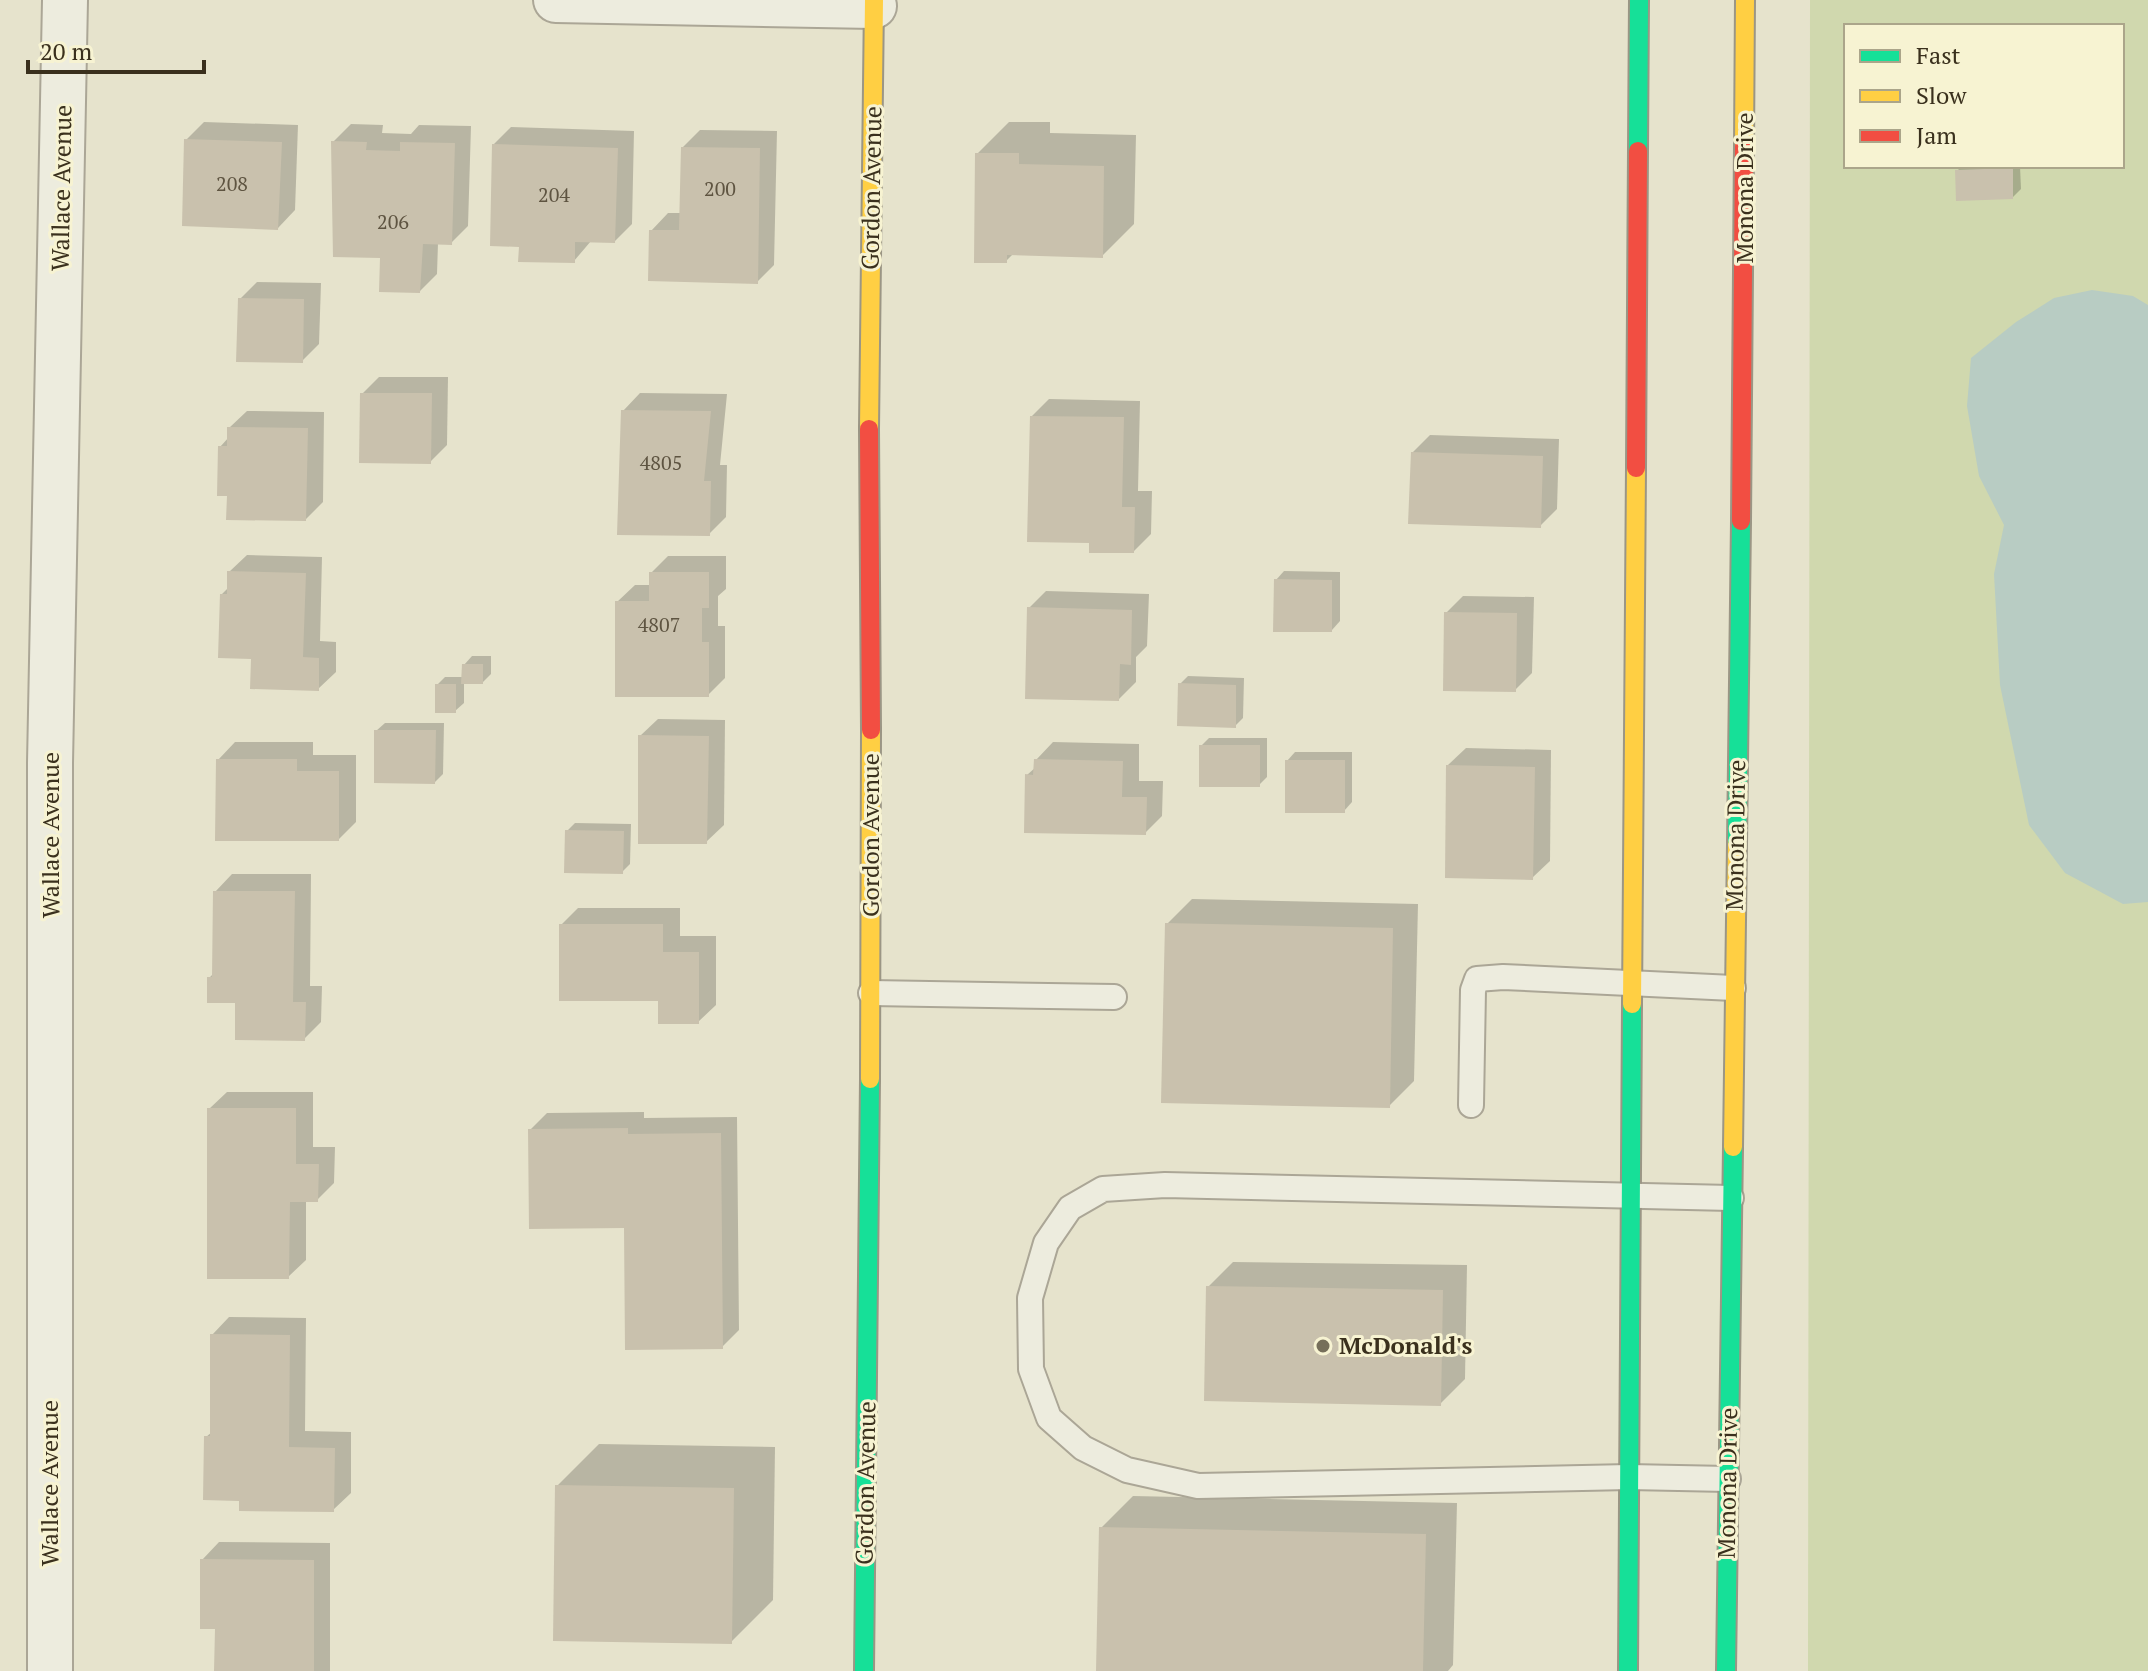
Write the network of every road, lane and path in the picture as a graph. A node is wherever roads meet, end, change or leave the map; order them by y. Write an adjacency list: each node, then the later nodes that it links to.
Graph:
1 (65, 0): 15 (street, Wallace Avenue)
2 (556, 0): 5 (street)
3 (1639, 0): 6 (street)
4 (1745, 0): 7 (street, Monona Drive)
5 (874, 3): 8 (street, Gordon Avenue)
6 (1633, 983): 7 (lane); 10 (lane); 11 (street)
7 (1733, 988): 12 (street, Monona Drive)
8 (871, 993): 9 (lane); 16 (street, Gordon Avenue)
9 (1114, 997)
10 (1471, 1105)
11 (1631, 1198): 12 (lane); 13 (street); 13 (lane)
12 (1731, 1198): 14 (street, Monona Drive)
13 (1629, 1477): 14 (lane); 17 (street)
14 (1728, 1479): 18 (street, Monona Drive)
15 (50, 1671)
16 (864, 1671)
17 (1628, 1671)
18 (1726, 1671)

